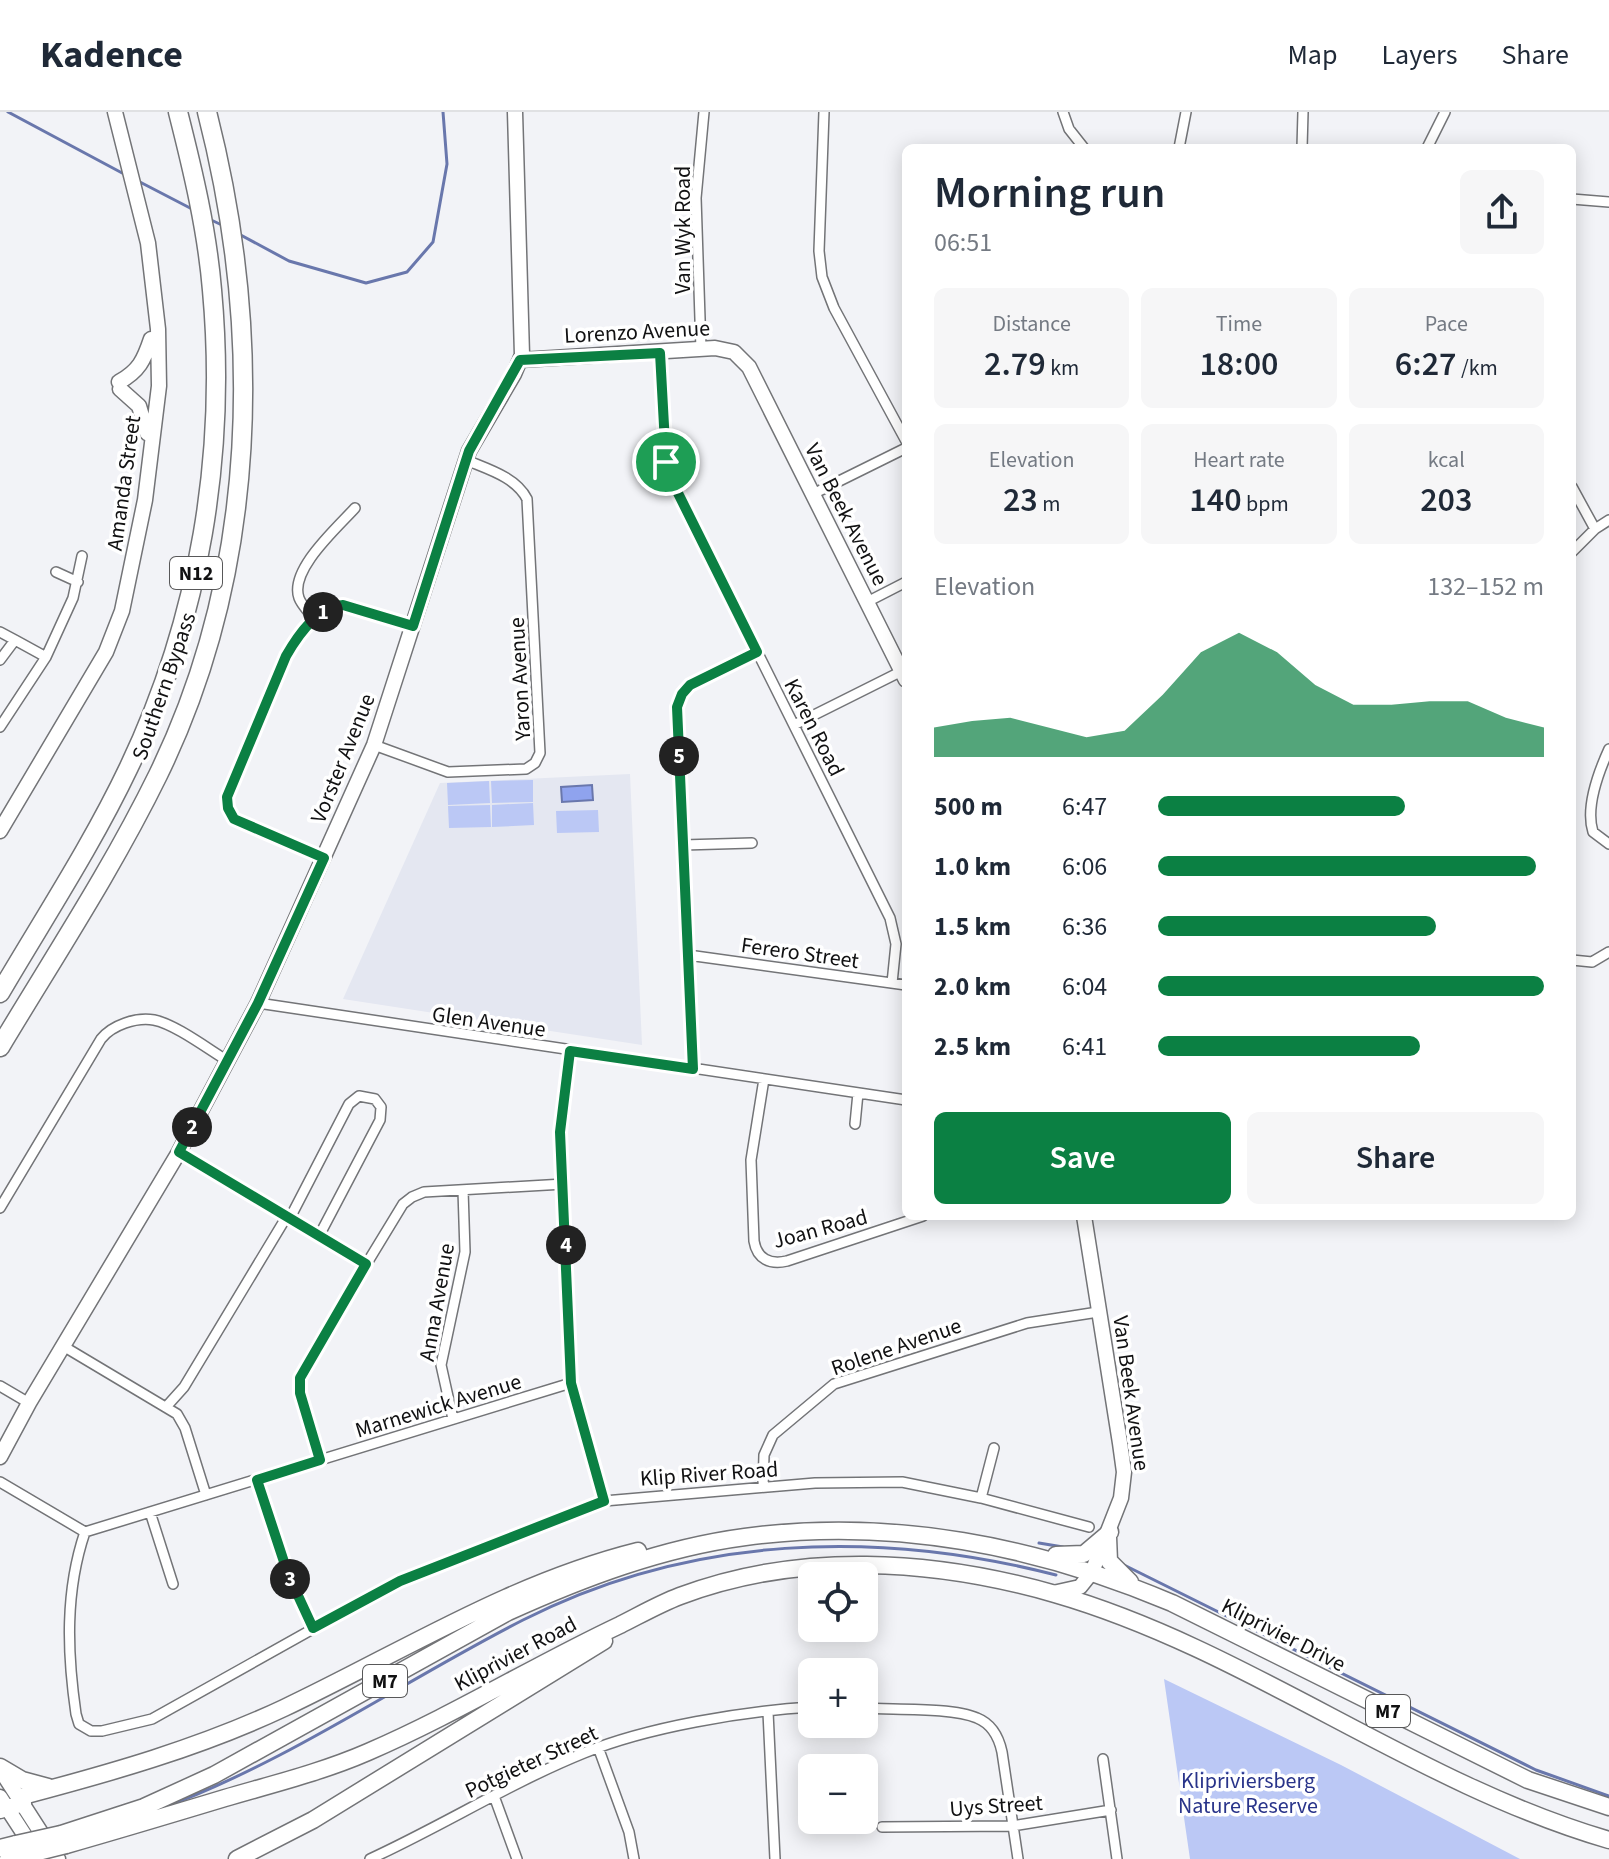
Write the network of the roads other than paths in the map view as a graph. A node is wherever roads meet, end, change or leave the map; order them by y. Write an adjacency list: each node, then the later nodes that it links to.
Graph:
1 (112, 112): 17 (street, Amanda Street); 48 (street, Amanda Street)
2 (178, 112): 62 (highway, Southern Bypass / N12)
3 (207, 112): 64 (highway, Southern Bypass / N12)
4 (515, 112): 20 (street, Vorster Avenue)
5 (704, 112): 18 (street, Van Wyk Road)
6 (824, 112): 23 (street)
7 (1063, 112): 11 (street)
8 (1186, 112): 12 (street)
9 (1303, 112): 13 (street)
10 (1445, 112): 14 (street)
11 (1081, 144)
12 (1180, 144)
13 (1302, 144)
14 (1429, 144)
15 (1576, 199): 16 (street)
16 (1609, 202)
17 (151, 339): 22 (street, Amanda Street); 22 (street)
18 (701, 349): 19 (street, Lorenzo Avenue); 21 (street, Lorenzo Avenue)
19 (660, 353): 20 (street, Lorenzo Avenue); 41 (street, Karen Road)
20 (520, 360): 25 (street, Vorster Avenue)
21 (749, 367): 26 (street, Van Beek Avenue)
22 (147, 433): 48 (street, Amanda Street)
23 (902, 434)
24 (902, 450): 26 (street)
25 (466, 460): 38 (street, Vorster Avenue); 49 (street, Yaron Avenue)
26 (813, 494): 36 (street, Van Beek Avenue)
27 (1576, 494): 30 (street)
28 (355, 508): 37 (street)
29 (1609, 520): 30 (street)
30 (1595, 529): 31 (street)
31 (1576, 548)
32 (82, 556): 34 (street)
33 (56, 572): 34 (street)
34 (78, 582): 42 (street)
35 (902, 584): 36 (street)
36 (867, 602): 44 (street, Van Beek Avenue)
37 (314, 619): 38 (street); 56 (street)
38 (413, 626): 49 (street, Vorster Avenue)
39 (0, 632): 40 (street)
40 (15, 640): 42 (street); 43 (street)
41 (757, 652): 46 (street, Karen Road); 55 (street)
42 (46, 657): 47 (street)
43 (0, 660)
44 (902, 672)
45 (902, 677): 46 (street)
46 (794, 725): 60 (street, Karen Road)
47 (0, 727)
48 (50, 742): 51 (street, Amanda Street)
49 (374, 745): 56 (street, Vorster Avenue)
50 (1609, 749): 54 (street)
51 (3, 815): 52 (street, Amanda Street)
52 (0, 831)
53 (752, 843): 55 (street)
54 (1609, 844)
55 (683, 845): 58 (street)
56 (324, 858): 63 (street, Vorster Avenue)
57 (1609, 952): 59 (street)
58 (688, 955): 60 (street, Ferero Street); 67 (street)
59 (1576, 960)
60 (892, 983): 61 (street, Ferero Street)
61 (902, 984)
62 (0, 993)
63 (258, 1003): 65 (street, Glen Avenue); 66 (street, Vorster Avenue)
64 (0, 1047)
65 (570, 1051): 67 (street, Glen Avenue); 73 (street)
66 (228, 1061): 72 (street, Vorster Avenue); 75 (street)
67 (693, 1069): 68 (street, Glen Avenue)
68 (764, 1079): 69 (street, Glen Avenue); 77 (street, Joan Road)
69 (858, 1093): 70 (street, Glen Avenue); 71 (street)
70 (902, 1099)
71 (855, 1124)
72 (179, 1152): 76 (street); 82 (street, Vorster Avenue)
73 (564, 1184): 74 (street); 83 (street)
74 (463, 1190): 80 (street); 87 (street, Anna Avenue)
75 (0, 1208)
76 (288, 1217): 79 (street); 79 (street); 86 (street)
77 (911, 1220)
78 (1085, 1220): 81 (street, Van Beek Avenue)
79 (319, 1236): 80 (street)
80 (366, 1264): 90 (street)
81 (1098, 1312): 93 (street, Rolene Avenue); 100 (street, Van Beek Avenue)
82 (63, 1346): 85 (street, Vorster Avenue); 86 (street)
83 (571, 1383): 87 (street, Marnewick Avenue); 96 (street)
84 (0, 1386): 85 (street)
85 (29, 1403): 89 (street, Vorster Avenue)
86 (166, 1407): 94 (street)
87 (453, 1419): 90 (street, Marnewick Avenue)
88 (994, 1448): 95 (street)
89 (0, 1457)
90 (320, 1460): 91 (street, Marnewick Avenue)
91 (257, 1480): 94 (street, Marnewick Avenue); 108 (street)
92 (0, 1482): 99 (street)
93 (763, 1487): 95 (street, Klip River Road); 96 (street, Klip River Road)
94 (206, 1495): 97 (street, Marnewick Avenue)
95 (981, 1498): 98 (street, Klip River Road)
96 (604, 1501): 108 (street, Klip River Road)
97 (150, 1512): 99 (street, Marnewick Avenue); 104 (street)
98 (1089, 1527)
99 (85, 1532): 108 (street, Klip River Road)
100 (1109, 1535): 102 (main road); 103 (street, Van Beek Avenue); 105 (main road)
101 (715, 1543): 102 (main road, Kliprivier Road / M7); 115 (main road); 123 (main road, Kliprivier Road / M7)
102 (1023, 1553): 103 (main road, Kliprivier Drive / M7)
103 (1092, 1572): 105 (main road, Kliprivier Drive / M7); 106 (street)
104 (173, 1584)
105 (1134, 1587): 118 (main road, Kliprivier Drive / M7)
106 (1053, 1593): 107 (main road, Kliprivier Road / M7); 122 (main road, M7)
107 (648, 1611): 123 (main road, Kliprivier Road / M7); 126 (main road)
108 (313, 1628)
109 (798, 1709): 111 (street, Potgieter Street)
110 (878, 1709): 120 (street)
111 (768, 1712): 112 (street, Potgieter Street); 130 (street)
112 (598, 1747): 116 (street, Potgieter Street); 129 (street)
113 (1103, 1759): 119 (street)
114 (0, 1768): 115 (main road); 117 (street)
115 (54, 1788): 117 (main road)
116 (494, 1796): 127 (street, Potgieter Street); 128 (street)
117 (7, 1802): 123 (street); 124 (street)
118 (1609, 1807)
119 (1111, 1810): 120 (street, Uys Street); 132 (street)
120 (1012, 1826): 121 (street, Uys Street); 131 (street)
121 (882, 1827)
122 (1609, 1840)
123 (60, 1848): 124 (main road, Kliprivier Road / M7, bridge)
124 (15, 1850): 125 (street)
125 (39, 1859)
126 (237, 1859)
127 (370, 1859)
128 (517, 1859)
129 (634, 1859)
130 (775, 1859)
131 (1018, 1859)
132 (1117, 1859)

